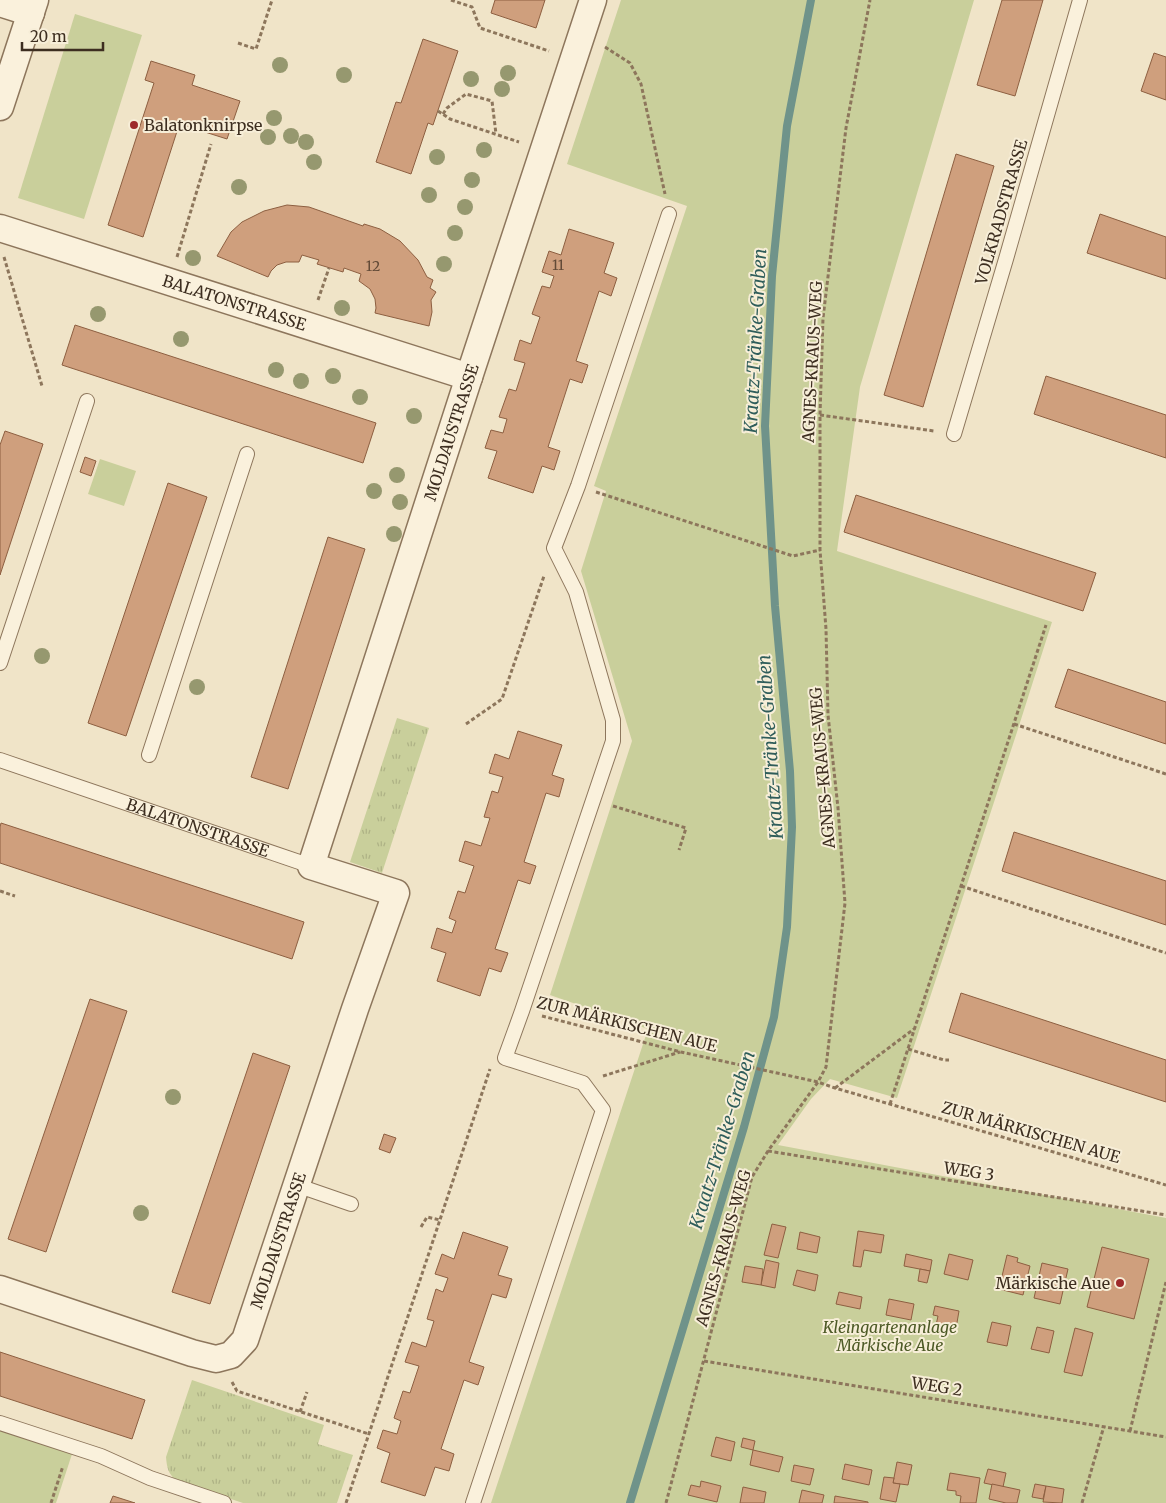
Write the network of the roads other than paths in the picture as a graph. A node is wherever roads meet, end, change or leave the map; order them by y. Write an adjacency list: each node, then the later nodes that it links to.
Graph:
1 (593, 0): 8 (street, MOLDAUSTRASSE)
2 (1080, 0): 10 (lane, VOLKRADSTRASSE)
3 (0, 2): 4 (street)
4 (33, 6): 5 (street)
5 (0, 107)
6 (669, 214): 22 (lane)
7 (0, 228): 8 (street, BALATONSTRASSE)
8 (469, 377): 15 (street, MOLDAUSTRASSE)
9 (87, 401): 12 (lane)
10 (954, 434)
11 (248, 454): 13 (lane)
12 (0, 663)
13 (149, 755)
14 (0, 760): 15 (lane, BALATONSTRASSE)
15 (311, 866): 16 (street, BALATONSTRASSE)
16 (396, 893): 17 (street, MOLDAUSTRASSE)
17 (296, 1185): 18 (lane); 19 (street, MOLDAUSTRASSE)
18 (351, 1204)
19 (0, 1289)
20 (0, 1423): 21 (lane)
21 (224, 1503)
22 (473, 1503)

